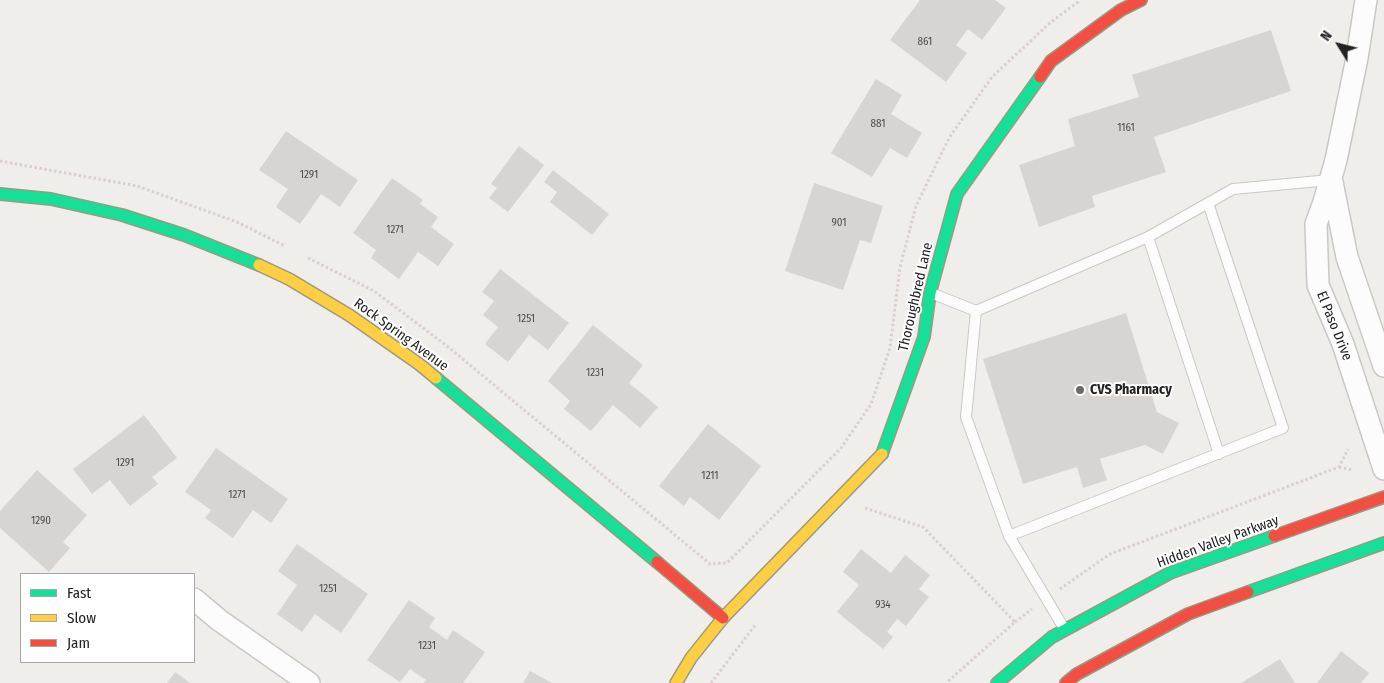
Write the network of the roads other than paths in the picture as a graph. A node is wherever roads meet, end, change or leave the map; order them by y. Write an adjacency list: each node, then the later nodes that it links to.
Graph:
1 (1141, 0): 3 (street, Thoroughbred Lane)
2 (1366, 0): 4 (street, El Paso Drive)
3 (1118, 5): 8 (street, Thoroughbred Lane)
4 (1331, 180): 6 (lane); 10 (street, El Paso Drive); 12 (street, El Paso Drive)
5 (0, 194): 17 (street, Rock Spring Avenue)
6 (1208, 203): 7 (lane); 11 (lane)
7 (1148, 237): 9 (lane); 11 (lane)
8 (930, 293): 9 (lane); 17 (street, Thoroughbred Lane)
9 (976, 311): 14 (lane)
10 (1384, 366)
11 (1219, 454): 14 (lane)
12 (1384, 468)
13 (1384, 497): 18 (street, Hidden Valley Parkway)
14 (1009, 536): 18 (lane)
15 (1384, 543): 22 (street)
16 (195, 600): 19 (street)
17 (723, 618): 20 (street, Thoroughbred Lane)
18 (1065, 630): 21 (street, Hidden Valley Parkway)
19 (310, 683)
20 (676, 683)
21 (997, 683)
22 (1066, 683)

